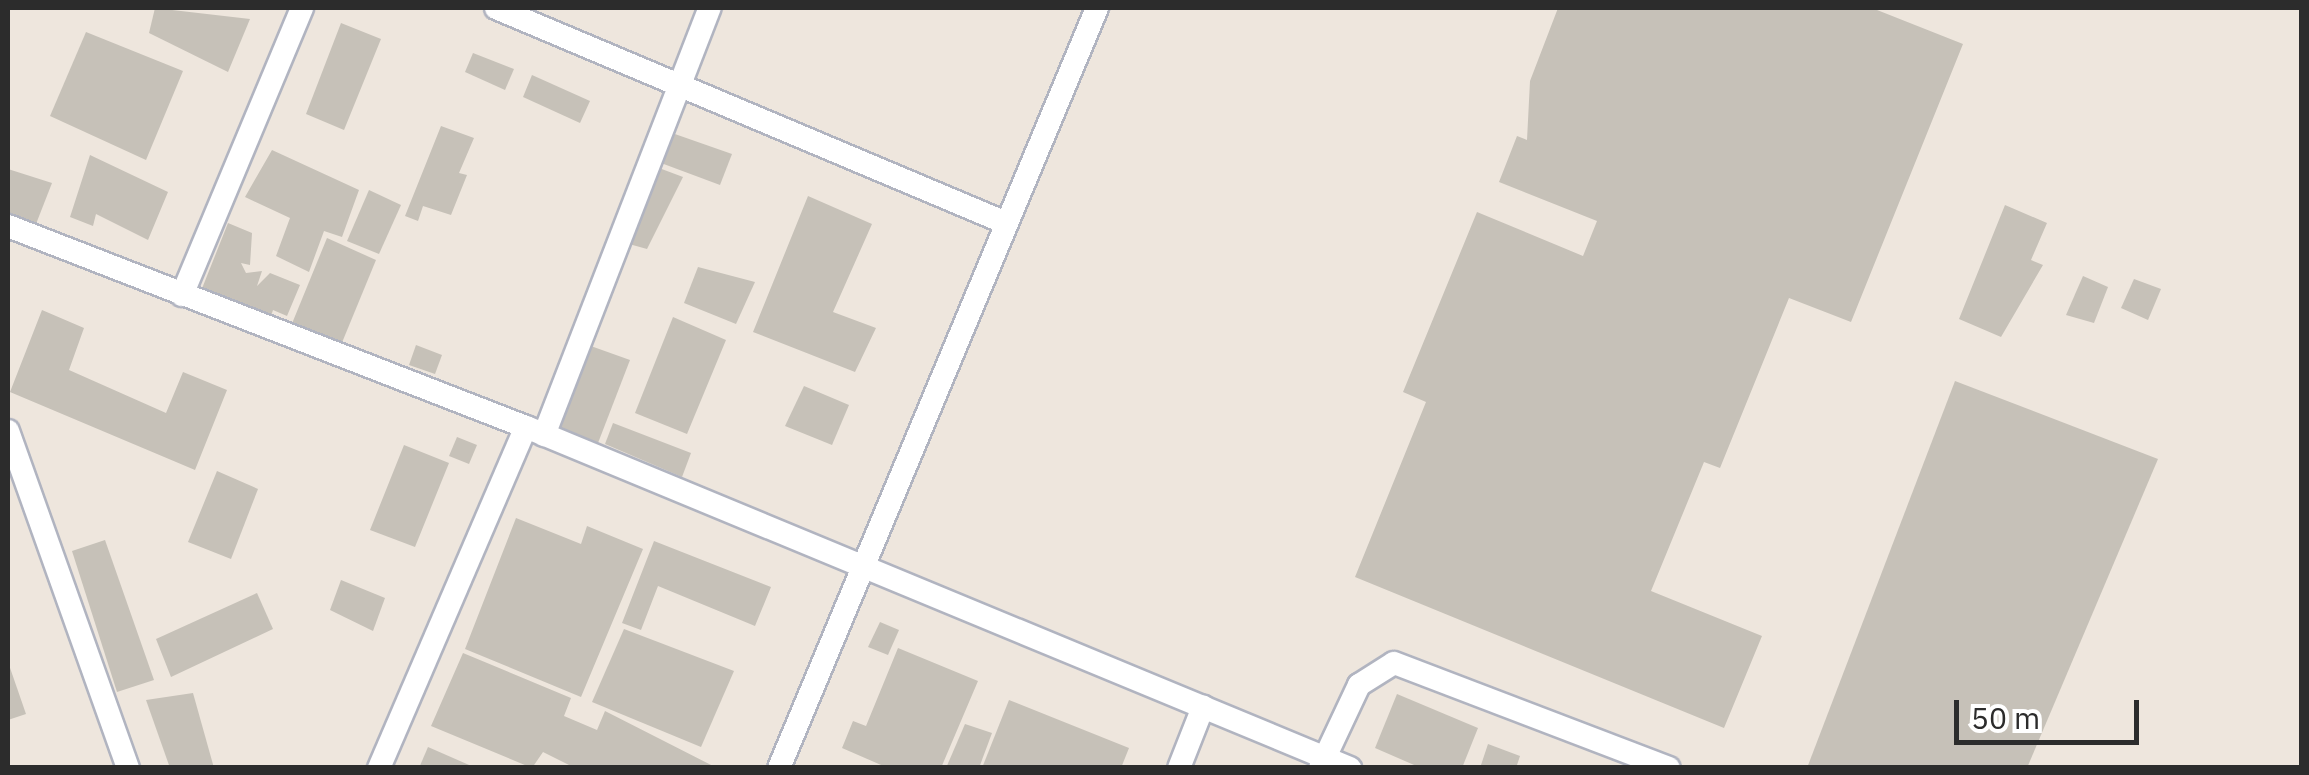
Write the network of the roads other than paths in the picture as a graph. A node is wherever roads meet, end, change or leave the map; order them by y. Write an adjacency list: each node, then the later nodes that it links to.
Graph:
1 (302, 8): 8 (street)
2 (496, 8): 5 (street)
3 (710, 8): 5 (street)
4 (1097, 8): 6 (street)
5 (680, 84): 6 (street); 10 (street)
6 (1006, 223): 11 (street)
7 (8, 226): 8 (street)
8 (182, 294): 10 (street)
9 (8, 431): 14 (street)
10 (535, 431): 11 (street); 15 (street)
11 (860, 566): 12 (street); 16 (street)
12 (1204, 707): 13 (street); 17 (street)
13 (1322, 762): 18 (street); 19 (street)
14 (128, 768)
15 (379, 768)
16 (779, 768)
17 (1180, 768)
18 (1350, 768)
19 (1669, 768)

